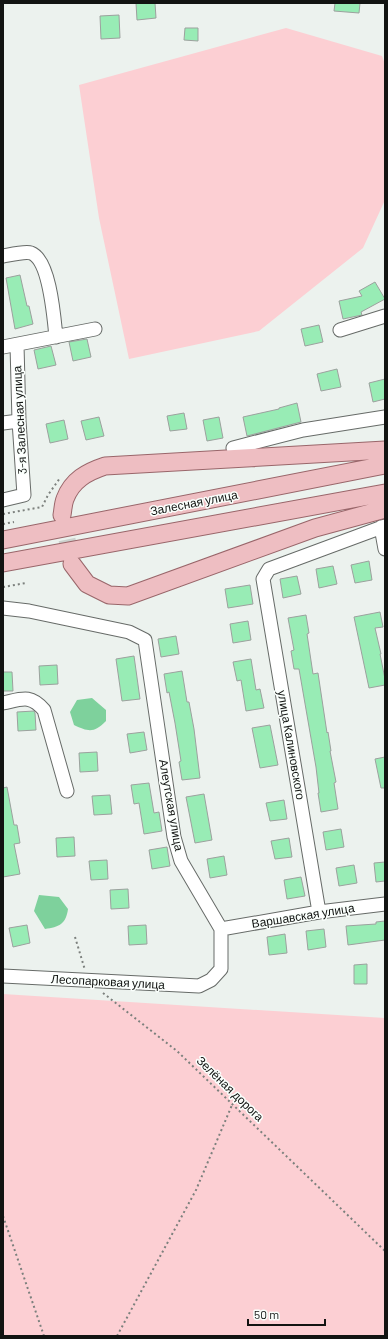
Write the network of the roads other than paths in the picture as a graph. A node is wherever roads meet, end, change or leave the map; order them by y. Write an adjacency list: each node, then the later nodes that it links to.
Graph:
1 (3, 256): 5 (street)
2 (385, 316): 4 (street)
3 (95, 328): 5 (street)
4 (340, 330)
5 (56, 336): 6 (street)
6 (17, 344): 7 (street); 9 (street, 3-я Залесная улица)
7 (3, 347)
8 (385, 417): 11 (street)
9 (19, 421): 10 (street); 15 (street, 3-я Залесная улица)
10 (3, 423)
11 (234, 448)
12 (385, 450): 17 (main road)
13 (385, 465): 19 (main road, Залесная улица)
14 (385, 492): 21 (main road, Залесная улица)
15 (3, 500)
16 (385, 509): 22 (main road)
17 (62, 515)
18 (383, 527): 20 (street); 27 (street, улица Калиновского)
19 (3, 540)
20 (385, 549)
21 (3, 562)
22 (72, 564)
23 (3, 608): 28 (street, Алеутская улица)
24 (3, 703): 25 (street)
25 (67, 791)
26 (385, 904): 27 (street, Варшавская улица)
27 (319, 912): 28 (street, Варшавская улица)
28 (221, 929): 29 (street, Лесопарковая улица)
29 (3, 976)

